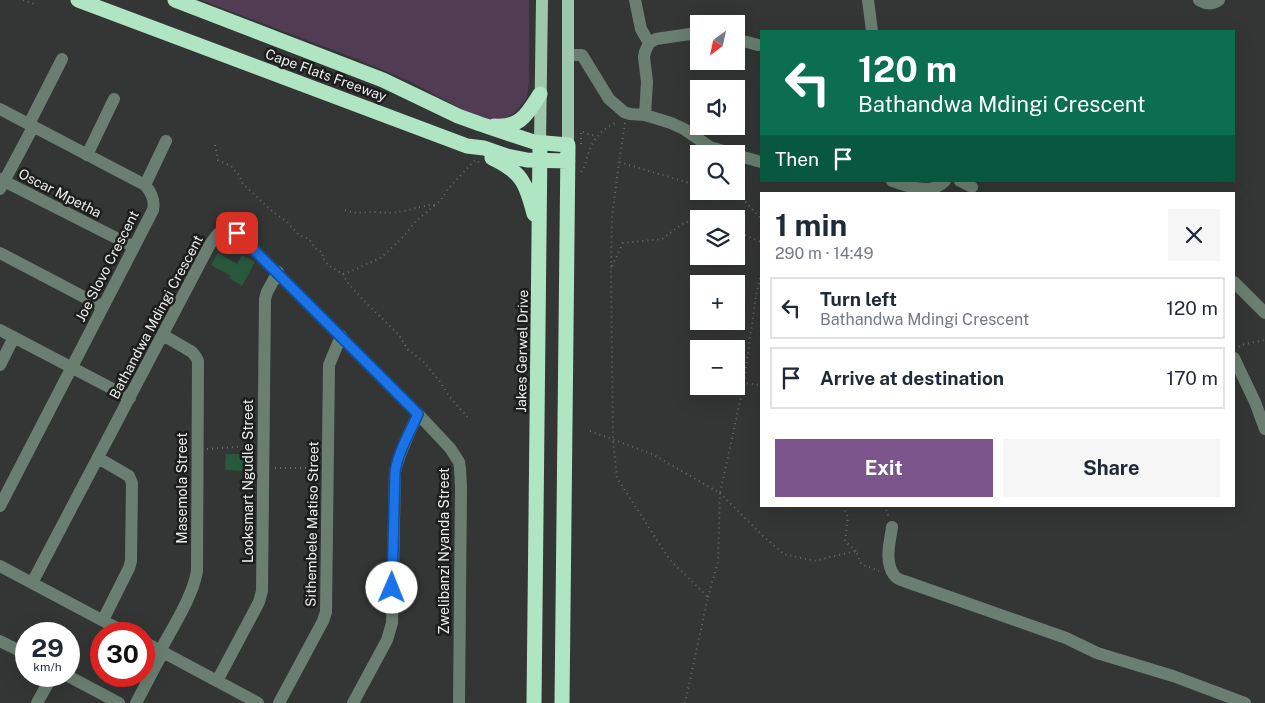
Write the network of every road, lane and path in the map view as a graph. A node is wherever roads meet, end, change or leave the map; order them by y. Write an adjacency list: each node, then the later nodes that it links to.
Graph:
1 (23, 0): 10 (path)
2 (78, 0): 32 (highway, Cape Flats Freeway)
3 (175, 0): 23 (highway, Cape Flats Freeway)
4 (542, 0): 18 (main road, Jakes Gerwel Drive)
5 (568, 0): 16 (main road)
6 (635, 0): 14 (street)
7 (868, 0): 11 (street)
8 (1199, 0): 9 (street)
9 (1219, 0)
10 (34, 4)
11 (872, 30)
12 (690, 34): 14 (street)
13 (745, 41): 15 (street)
14 (649, 43): 22 (street)
15 (758, 45)
16 (568, 55): 21 (street); 30 (main road)
17 (62, 59): 24 (street)
18 (540, 94): 23 (highway); 28 (main road, Jakes Gerwel Drive)
19 (114, 98): 33 (street)
20 (0, 109): 24 (street)
21 (628, 116): 22 (street); 26 (path); 37 (path)
22 (645, 116): 31 (street)
23 (480, 124): 28 (highway, Cape Flats Freeway)
24 (31, 125): 33 (street); 43 (street)
25 (581, 131): 26 (path)
26 (596, 136): 40 (path)
27 (166, 141): 45 (street)
28 (540, 144): 30 (highway, Cape Flats Freeway); 35 (highway, Jakes Gerwel Drive)
29 (215, 145): 58 (path)
30 (568, 145): 36 (highway)
31 (708, 145)
32 (467, 146): 35 (highway, Cape Flats Freeway); 51 (highway)
33 (87, 154): 45 (street)
34 (745, 157): 38 (street)
35 (540, 161): 36 (highway, Cape Flats Freeway); 51 (highway, Jakes Gerwel Drive)
36 (568, 161): 112 (highway)
37 (619, 162): 44 (path); 56 (path)
38 (760, 162)
39 (482, 164): 47 (path)
40 (581, 172)
41 (896, 182): 42 (street)
42 (944, 182)
43 (1, 183): 54 (street, Oscar Mpetha)
44 (690, 183)
45 (145, 185): 54 (street, Joe Slovo Crescent)
46 (744, 200): 49 (path)
47 (435, 205): 48 (path); 58 (path)
48 (345, 210)
49 (760, 218)
50 (690, 222): 56 (path)
51 (539, 227): 111 (highway, Jakes Gerwel Drive)
52 (745, 235): 53 (path)
53 (760, 242)
54 (134, 248): 61 (street, Joe Slovo Crescent)
55 (0, 253): 61 (street)
56 (611, 269): 80 (path)
57 (278, 272): 64 (street, Bathandwa Mdingi Crescent); 65 (street, Bathandwa Mdingi Crescent); 81 (street, Looksmart Ngudle Street)
58 (343, 274): 77 (path)
59 (760, 278): 71 (path)
60 (1235, 283): 62 (street)
61 (103, 307): 70 (street, Joe Slovo Crescent)
62 (1265, 314)
63 (0, 330): 66 (street)
64 (163, 335): 75 (street, Bathandwa Mdingi Crescent); 82 (street, Masemola Street)
65 (341, 336): 76 (street, Bathandwa Mdingi Crescent); 85 (street, Sithembele Matiso Street)
66 (14, 337): 69 (street); 70 (street)
67 (1265, 340): 68 (path)
68 (1236, 353): 78 (street)
69 (0, 365)
70 (71, 367): 75 (street); 87 (street, Joe Slovo Crescent)
71 (745, 376)
72 (745, 383): 73 (path)
73 (760, 385)
74 (741, 395): 86 (path)
75 (130, 398): 83 (street, Bathandwa Mdingi Crescent)
76 (418, 414): 109 (street); 110 (street, Zwelibanzi Nyanda Street)
77 (470, 420)
78 (1265, 428)
79 (590, 431): 80 (path)
80 (613, 440): 86 (path); 94 (path)
81 (264, 446): 82 (path); 84 (street, Looksmart Ngudle Street)
82 (197, 449): 100 (street, Masemola Street)
83 (98, 458): 93 (street, Bathandwa Mdingi Crescent); 95 (street)
84 (264, 468): 85 (path); 101 (street, Looksmart Ngudle Street)
85 (328, 468): 108 (street, Sithembele Matiso Street)
86 (720, 493): 90 (path); 94 (path)
87 (0, 506)
88 (843, 507): 90 (path)
89 (892, 527): 114 (street)
90 (856, 551): 92 (path)
91 (0, 566): 93 (street)
92 (879, 571)
93 (32, 583): 95 (street)
94 (708, 597): 113 (path)
95 (103, 620): 96 (street)
96 (107, 622)
97 (0, 641): 98 (street)
98 (15, 648)
99 (155, 648): 100 (street)
100 (162, 652): 101 (street); 106 (street, Masemola Street)
101 (217, 681): 107 (street)
102 (80, 682): 105 (street)
103 (46, 687): 104 (street)
104 (37, 703)
105 (119, 703)
106 (136, 703)
107 (258, 703)
108 (279, 703)
109 (353, 703)
110 (459, 703)
111 (534, 703)
112 (562, 703)
113 (685, 703)
114 (1245, 703)

